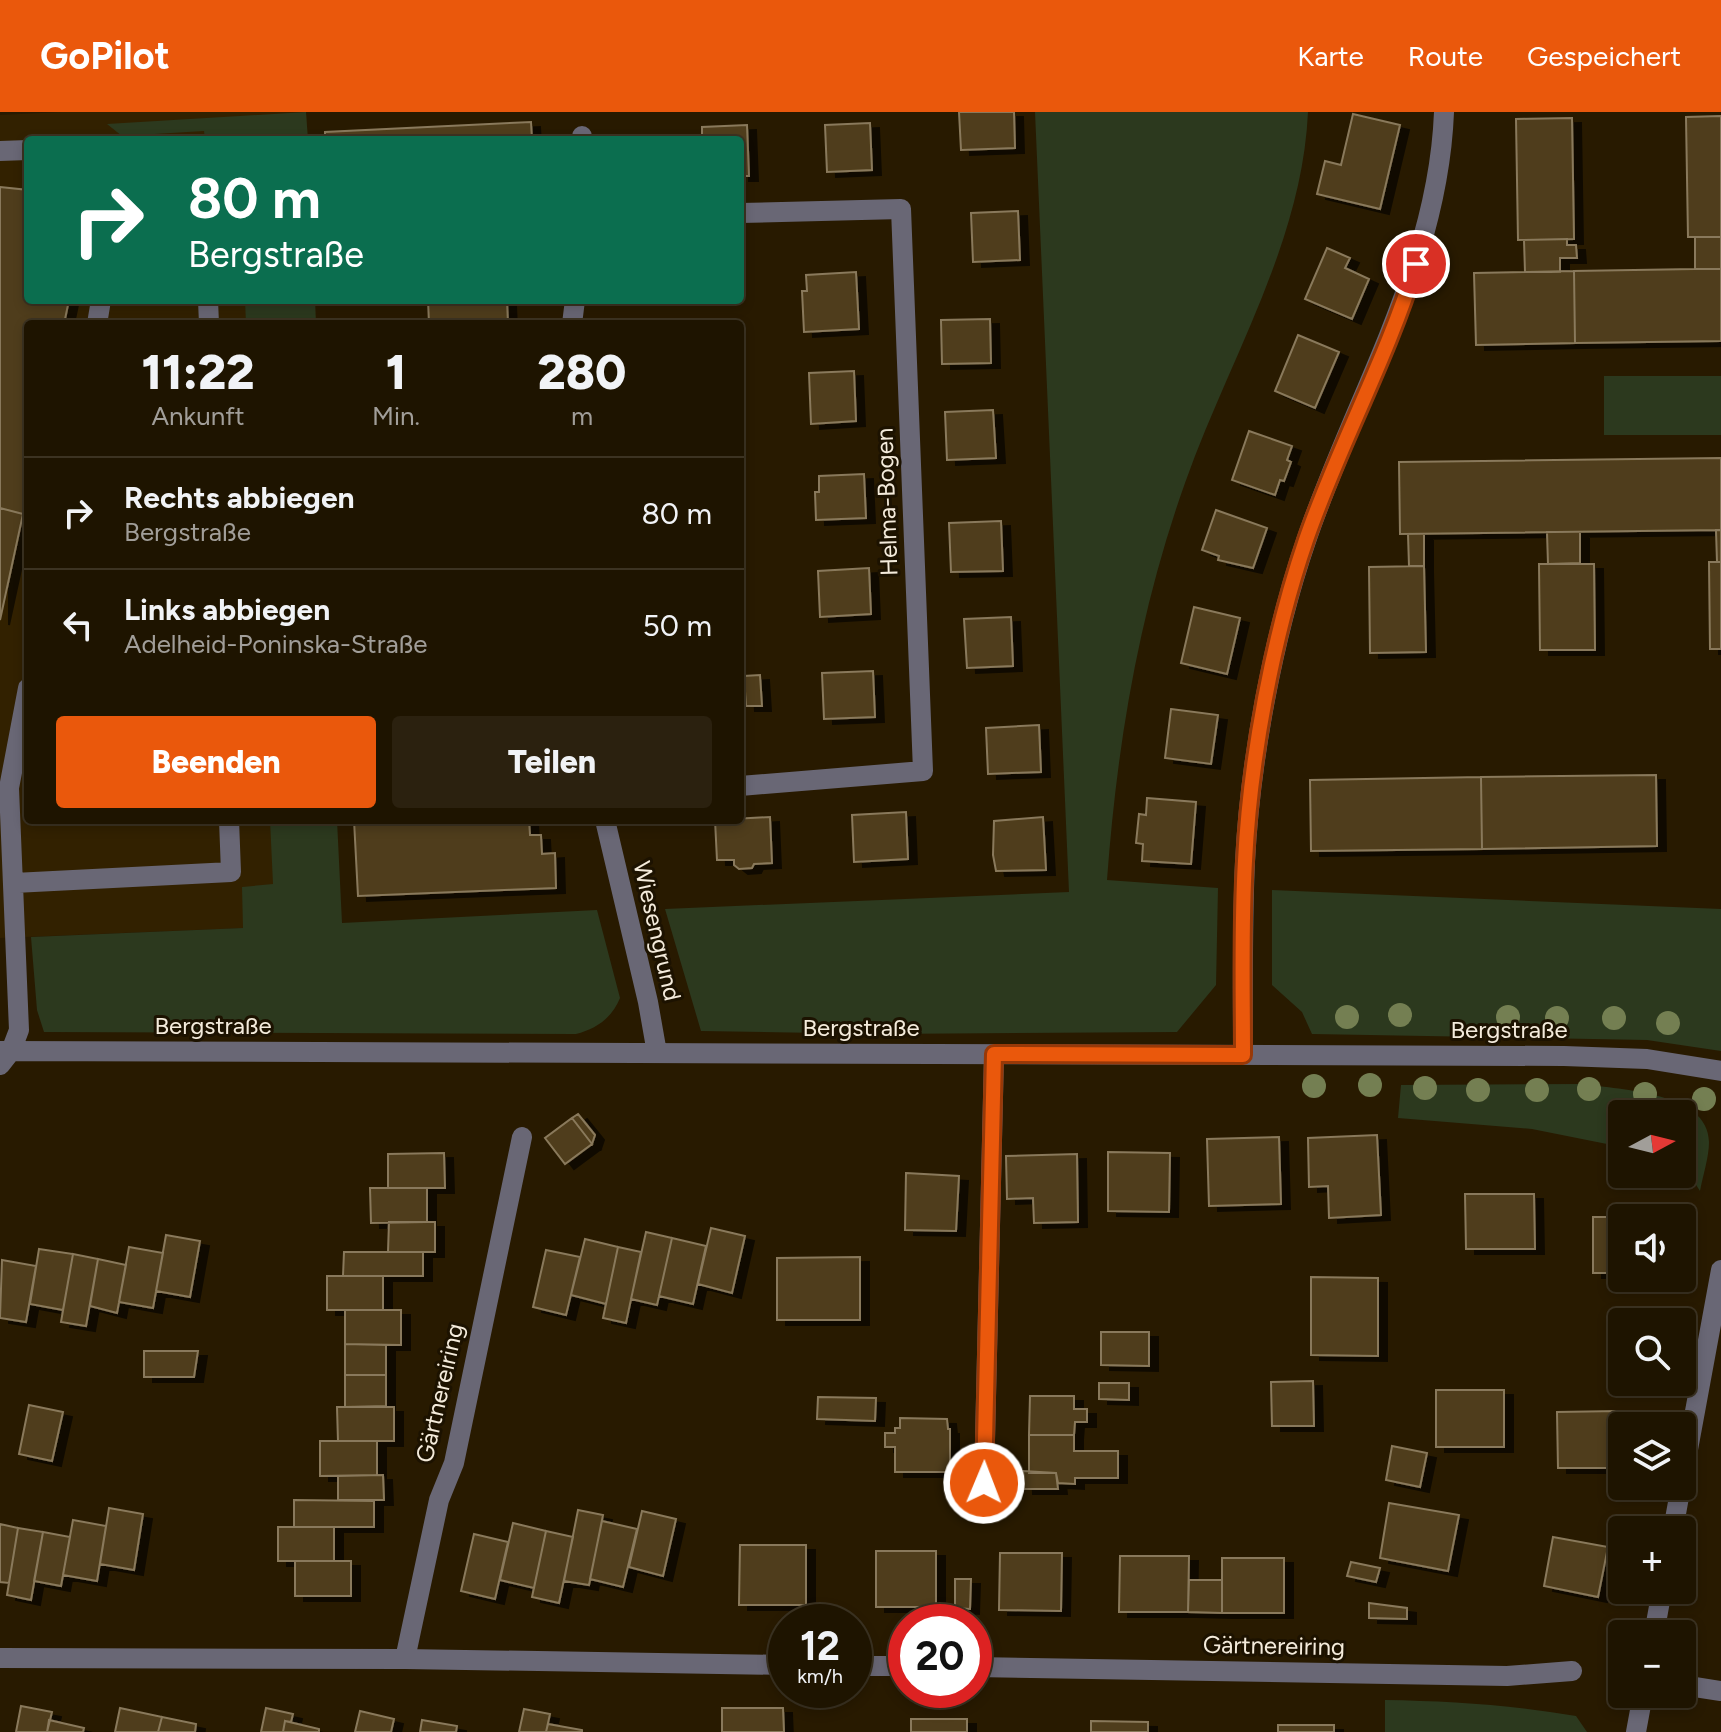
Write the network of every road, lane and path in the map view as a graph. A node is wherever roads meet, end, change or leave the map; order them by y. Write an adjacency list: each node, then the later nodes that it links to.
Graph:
1 (1444, 112): 12 (street)
2 (24, 150): 3 (street)
3 (0, 151)
4 (744, 213): 6 (street, Helma-Bogen)
5 (24, 709): 9 (street)
6 (744, 786)
7 (229, 824): 9 (street)
8 (606, 824): 10 (street, Wiesengrund)
9 (14, 883): 13 (street)
10 (657, 1053): 11 (street, Bergstraße); 13 (street, Bergstraße)
11 (994, 1054): 12 (street, Bergstraße); 18 (street)
12 (1243, 1055): 14 (street, Bergstraße)
13 (4, 1056)
14 (1721, 1071)
15 (522, 1137): 20 (street, Gärtnereiring)
16 (1721, 1270): 17 (street)
17 (1695, 1412)
18 (984, 1483)
19 (0, 1658): 20 (street)
20 (405, 1659): 21 (street)
21 (768, 1665)
22 (992, 1667): 23 (street, Gärtnereiring)
23 (1572, 1671)
24 (1696, 1687): 25 (street)
25 (1721, 1691)
26 (1640, 1708): 27 (street)
27 (1636, 1732)

